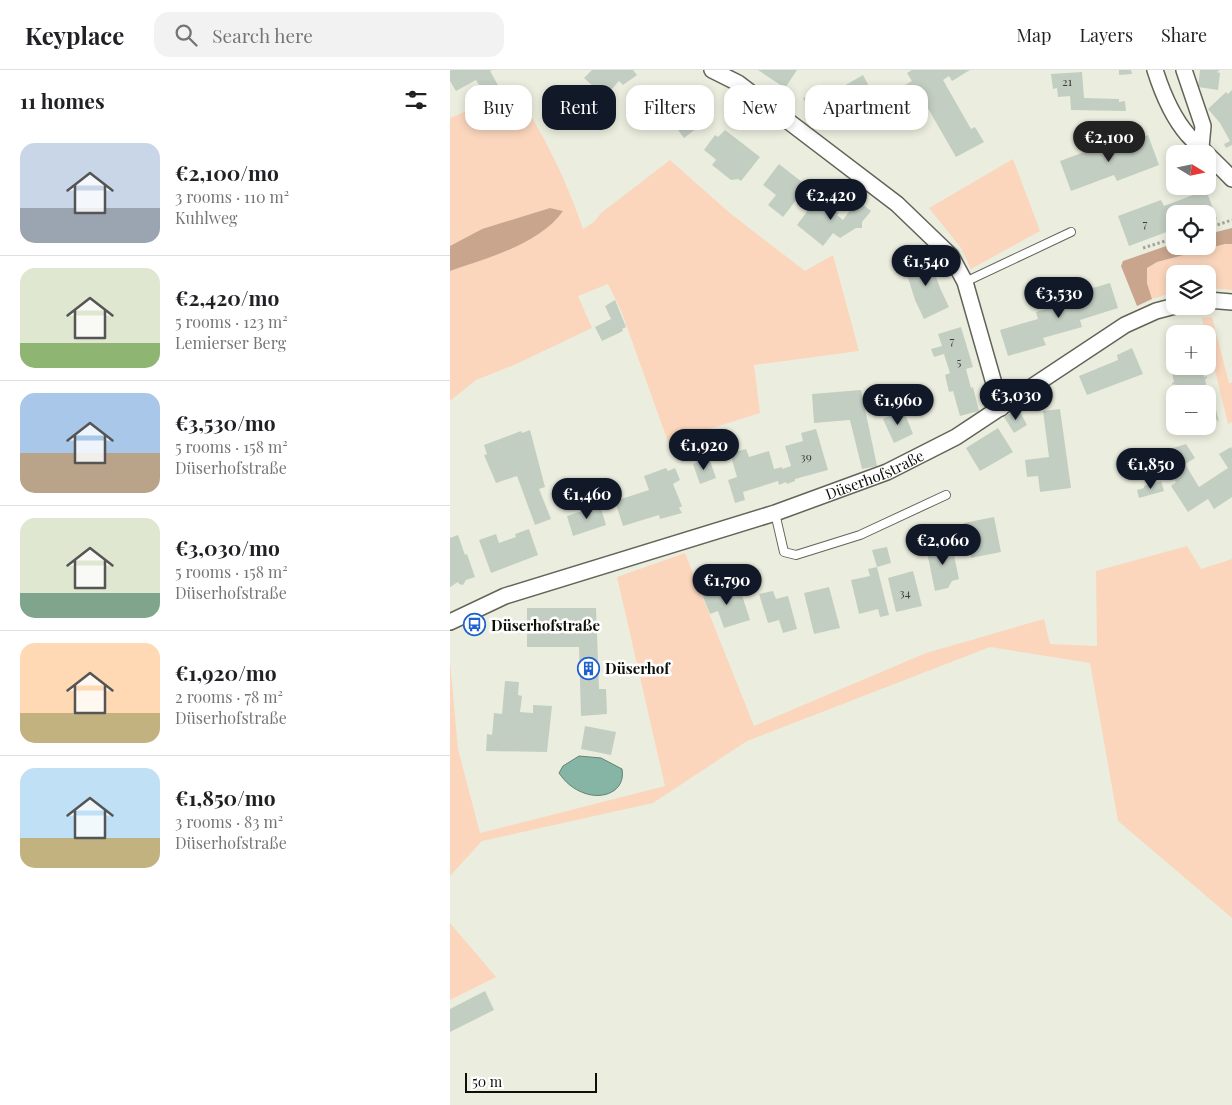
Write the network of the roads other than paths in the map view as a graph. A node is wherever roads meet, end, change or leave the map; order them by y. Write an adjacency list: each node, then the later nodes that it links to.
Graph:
1 (712, 70): 9 (street)
2 (1155, 70): 4 (street)
3 (1184, 70): 5 (street)
4 (1199, 145)
5 (1201, 145)
6 (1216, 162): 7 (street)
7 (1232, 179)
8 (1071, 232): 9 (lane)
9 (965, 282): 13 (street)
10 (1216, 301): 11 (street)
11 (1232, 302)
12 (1166, 308): 13 (street, Düserhofstraße)
13 (1001, 408): 15 (street, Düserhofstraße)
14 (946, 495): 15 (lane)
15 (775, 513): 16 (street, Düserhofstraße)
16 (450, 622)

